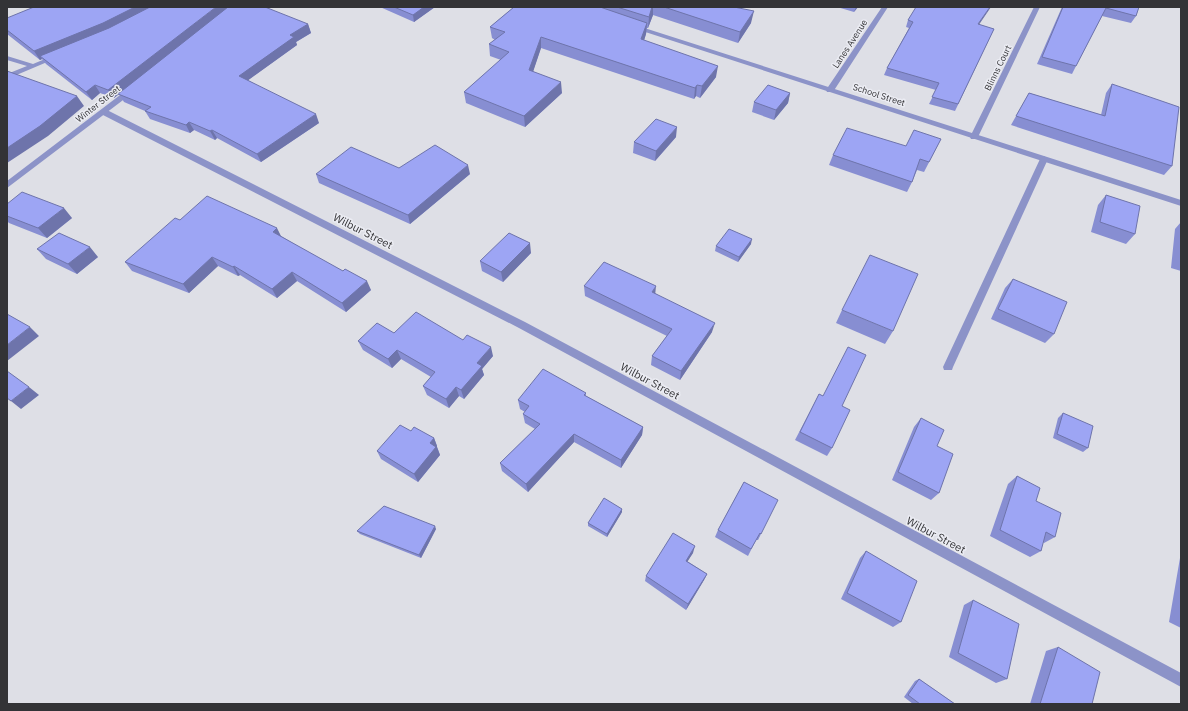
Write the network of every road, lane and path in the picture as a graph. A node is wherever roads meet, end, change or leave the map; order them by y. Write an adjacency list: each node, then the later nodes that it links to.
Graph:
1 (885, 7): 9 (street, Lanes Avenue)
2 (1037, 7): 11 (street, Blinns Court)
3 (624, 24): 9 (street, School Street)
4 (63, 54): 6 (street)
5 (7, 58): 6 (street)
6 (34, 66): 7 (street)
7 (7, 77)
8 (140, 84): 10 (street, Winter Street)
9 (830, 90): 11 (street, School Street)
10 (104, 112): 13 (street, Winter Street); 16 (street, Wilbur Street)
11 (974, 137): 12 (street, School Street)
12 (1044, 159): 14 (street, School Street); 15 (street)
13 (7, 185)
14 (1181, 203)
15 (948, 367)
16 (1181, 680)

